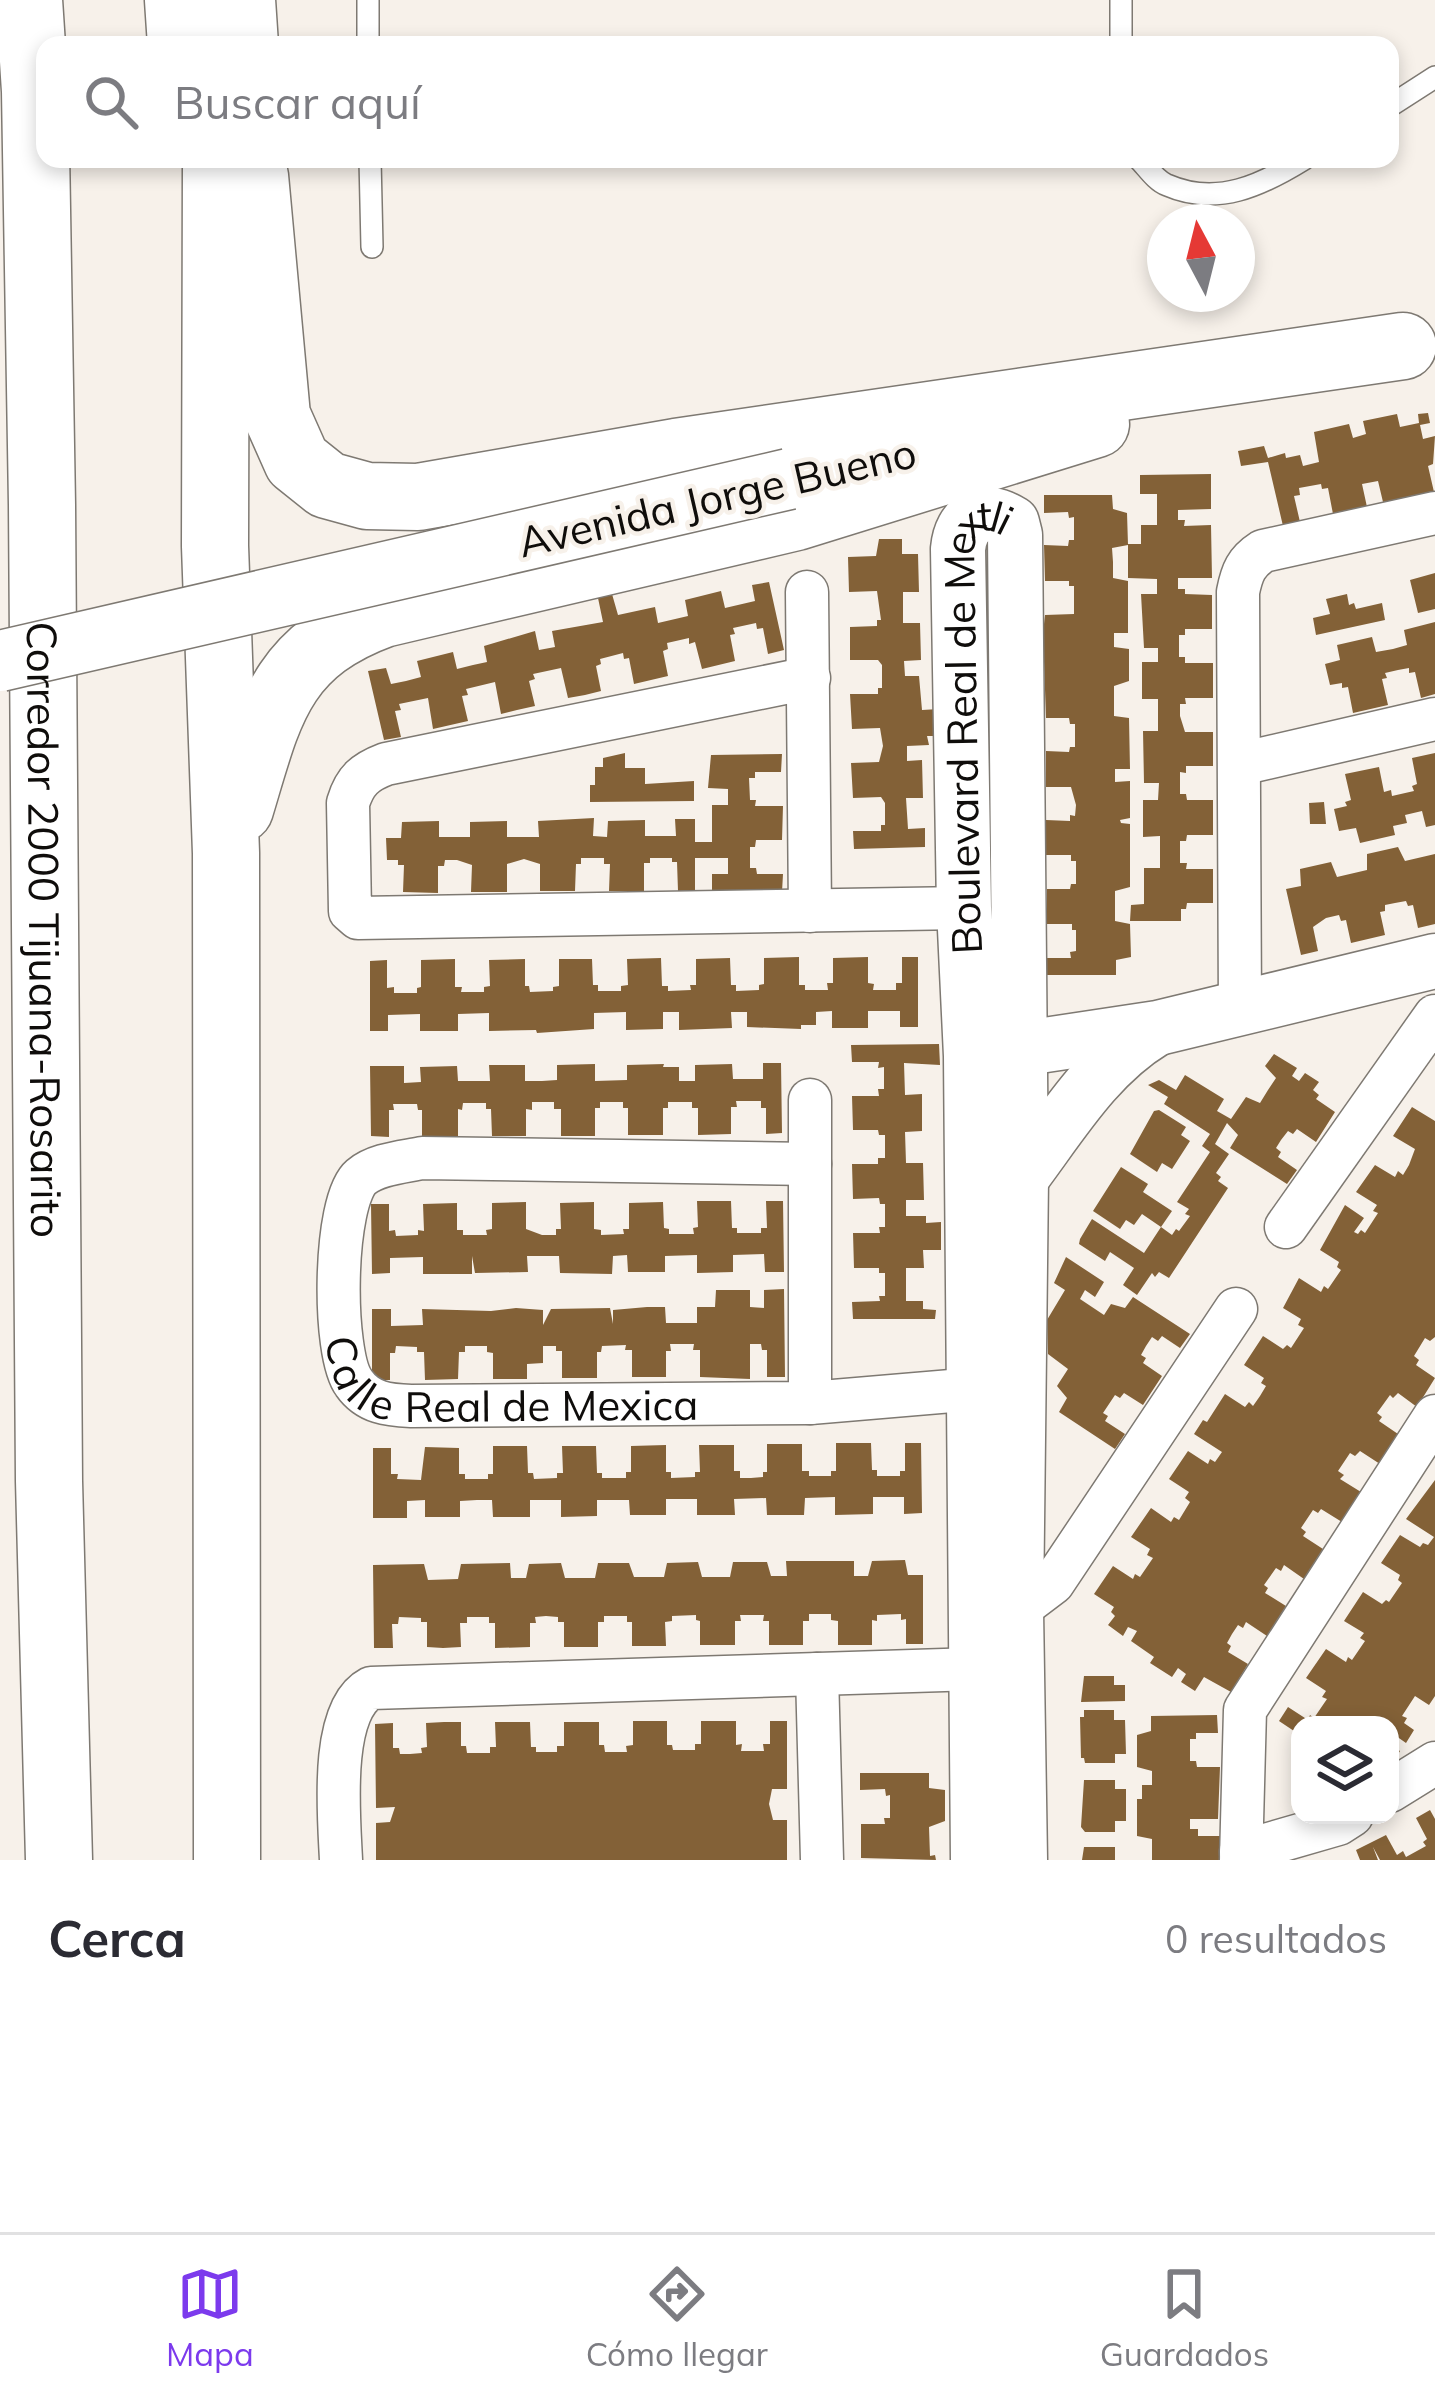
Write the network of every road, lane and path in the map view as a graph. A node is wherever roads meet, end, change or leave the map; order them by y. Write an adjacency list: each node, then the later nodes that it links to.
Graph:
1 (28, 0): 16 (highway, Corredor 2000 Tijuana-Rosarito)
2 (55, 0): 8 (highway)
3 (178, 0): 9 (highway)
4 (217, 0): 10 (highway)
5 (242, 0): 11 (highway)
6 (368, 0): 12 (lane)
7 (1120, 0): 13 (lane)
8 (53, 36)
9 (180, 36)
10 (217, 36)
11 (244, 36)
12 (368, 36)
13 (1121, 36)
14 (1435, 77): 15 (lane)
15 (1399, 100)
16 (36, 150)
17 (36, 168): 28 (highway, Corredor 2000 Tijuana-Rosarito)
18 (51, 168): 28 (highway)
19 (190, 168): 30 (highway)
20 (216, 168): 30 (highway)
21 (255, 168): 26 (highway)
22 (370, 168): 25 (lane)
23 (1148, 168): 24 (lane)
24 (1289, 168)
25 (372, 247)
26 (1419, 342): 27 (main road, Avenida Jorge Bueno)
27 (1219, 385): 33 (main road, Avenida Jorge Bueno, bridge); 37 (highway)
28 (42, 505): 33 (highway, Corredor 2000 Tijuana-Rosarito)
29 (1435, 513): 35 (street)
30 (215, 546): 37 (highway)
31 (807, 592): 32 (street)
32 (809, 678): 39 (street); 39 (street)
33 (22, 681): 36 (highway); 54 (highway, Corredor 2000 Tijuana-Rosarito)
34 (1435, 719): 35 (street)
35 (1240, 764): 41 (street)
36 (0, 821)
37 (226, 853): 63 (highway)
38 (964, 908): 39 (street); 44 (street, Boulevard Real de Mextli); 44 (street, Boulevard Real de Mextli)
39 (810, 911)
40 (1435, 961): 41 (street)
41 (1240, 1011): 43 (street)
42 (1435, 1016): 48 (street)
43 (1158, 1028): 44 (street); 47 (street)
44 (995, 1053): 47 (street, Boulevard Real de Mextli); 51 (street, Boulevard Real de Mextli)
45 (810, 1100): 46 (street)
46 (809, 1164): 52 (street); 52 (street, Calle Real de Mexica)
47 (1021, 1178): 55 (street, Boulevard Real de Mextli)
48 (1286, 1227)
49 (0, 1284): 54 (highway)
50 (1236, 1310): 55 (street)
51 (975, 1389): 52 (street, Calle Real de Mexica); 56 (street, Boulevard Real de Mextli)
52 (810, 1402)
53 (1435, 1416): 61 (street)
54 (50, 1419): 62 (highway, Corredor 2000 Tijuana-Rosarito)
55 (1016, 1611): 67 (street, Boulevard Real de Mextli)
56 (976, 1669): 57 (street); 66 (street, Boulevard Real de Mextli)
57 (817, 1674): 64 (street); 65 (street)
58 (1435, 1763): 59 (street)
59 (1399, 1785)
60 (1338, 1824): 61 (street)
61 (1240, 1856)
62 (58, 1860)
63 (227, 1860)
64 (341, 1860)
65 (823, 1860)
66 (978, 1860)
67 (1020, 1860)

